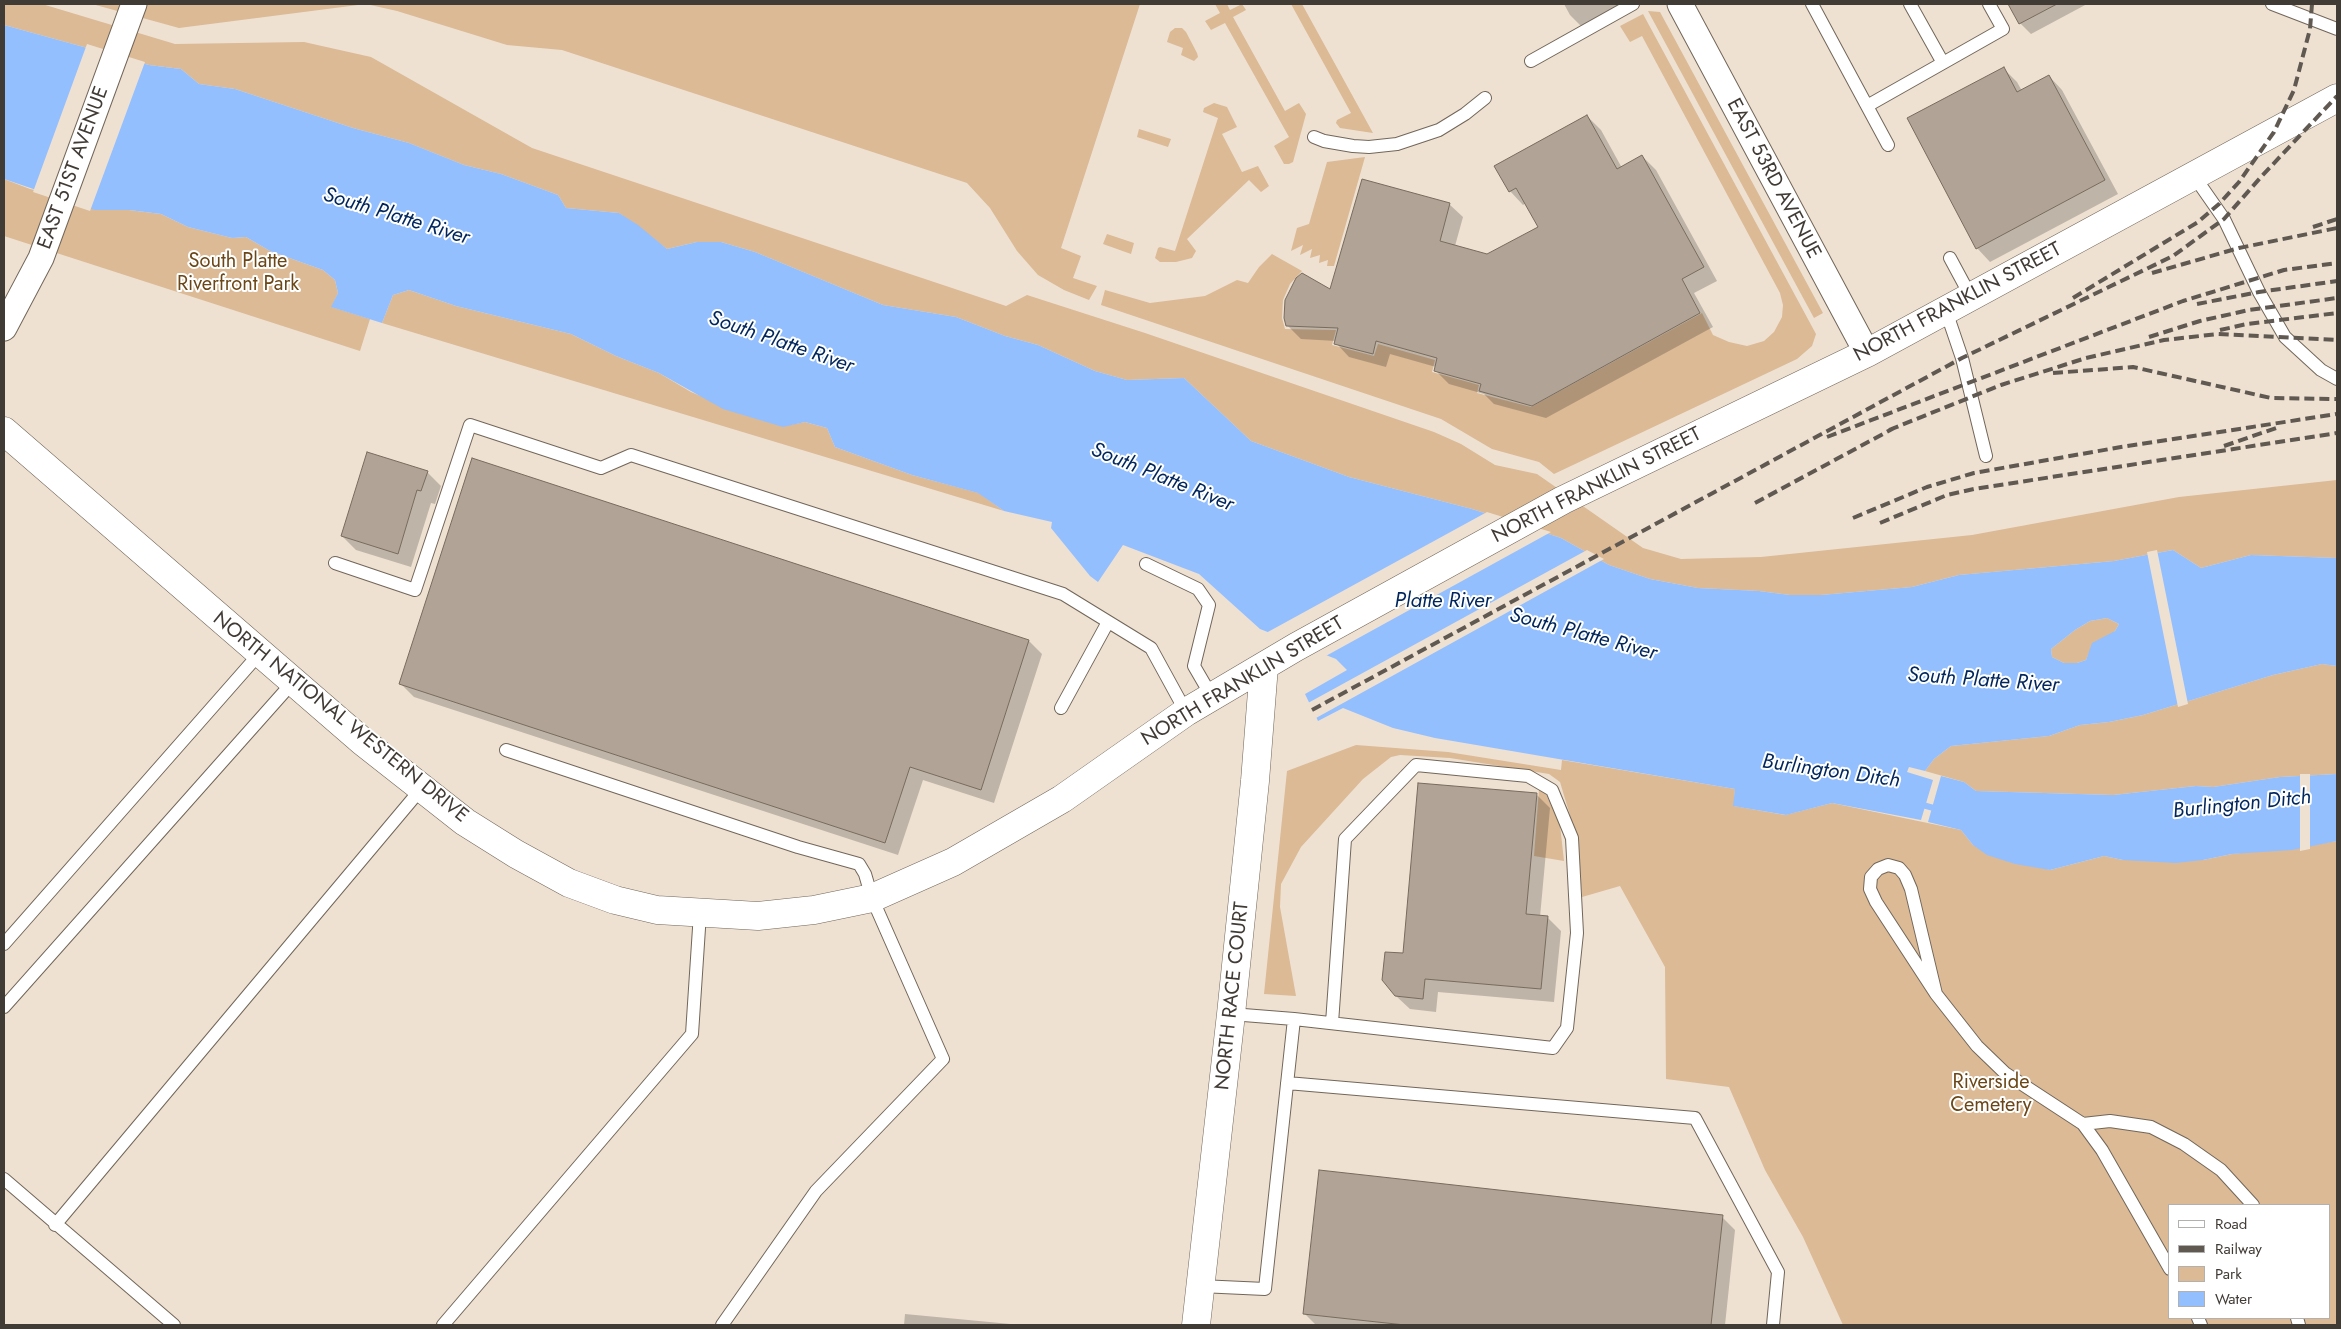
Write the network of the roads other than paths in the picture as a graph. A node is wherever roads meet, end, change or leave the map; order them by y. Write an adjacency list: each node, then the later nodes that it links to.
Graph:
1 (134, 4): 20 (street, EAST 51ST AVENUE)
2 (1633, 4): 9 (lane)
3 (1680, 4): 21 (street, EAST 53RD AVENUE)
4 (1812, 4): 13 (lane)
5 (1910, 4): 10 (lane)
6 (1989, 4): 10 (lane)
7 (2272, 4): 8 (lane)
8 (2337, 30)
9 (1531, 61)
10 (1943, 63): 13 (lane)
11 (1485, 98): 14 (lane)
12 (2337, 98): 16 (street, NORTH FRANKLIN STREET)
13 (1866, 106): 15 (lane)
14 (1314, 137)
15 (1888, 145)
16 (2194, 176): 18 (street, NORTH FRANKLIN STREET); 22 (lane)
17 (1950, 258): 18 (lane)
18 (1971, 297): 19 (street, NORTH FRANKLIN STREET)
19 (1946, 311): 21 (street, NORTH FRANKLIN STREET); 24 (lane)
20 (4, 328)
21 (1867, 354): 29 (street, NORTH FRANKLIN STREET)
22 (2337, 379)
23 (4, 431): 28 (street, NORTH NATIONAL WESTERN DRIVE)
24 (1986, 456)
25 (336, 563): 27 (lane)
26 (1146, 564): 31 (lane)
27 (1108, 622): 32 (lane); 33 (lane)
28 (260, 653): 30 (street, NORTH NATIONAL WESTERN DRIVE); 38 (lane)
29 (1264, 666): 31 (street, NORTH FRANKLIN STREET); 41 (street, NORTH RACE COURT)
30 (293, 682): 35 (street, NORTH NATIONAL WESTERN DRIVE); 40 (lane)
31 (1212, 697): 33 (street, NORTH FRANKLIN STREET)
32 (1061, 708)
33 (1186, 712): 36 (street, NORTH FRANKLIN STREET)
34 (506, 750): 36 (lane)
35 (422, 789): 37 (street, NORTH NATIONAL WESTERN DRIVE); 48 (lane)
36 (872, 898): 37 (street, NORTH NATIONAL WESTERN DRIVE); 53 (lane)
37 (700, 913): 52 (lane)
38 (4, 944)
39 (1936, 994): 39 (lane); 45 (lane)
40 (4, 1007)
41 (1231, 1014): 42 (lane); 50 (street, NORTH RACE COURT)
42 (1294, 1019): 43 (lane); 44 (lane)
43 (1332, 1023): 43 (lane)
44 (1287, 1083): 50 (lane); 55 (lane)
45 (2083, 1124): 47 (lane); 49 (lane)
46 (4, 1179): 48 (lane)
47 (2252, 1204)
48 (56, 1225): 51 (lane)
49 (2168, 1266)
50 (1200, 1286): 54 (street, NORTH RACE COURT)
51 (174, 1325)
52 (443, 1325)
53 (722, 1325)
54 (1196, 1325)
55 (1773, 1325)

